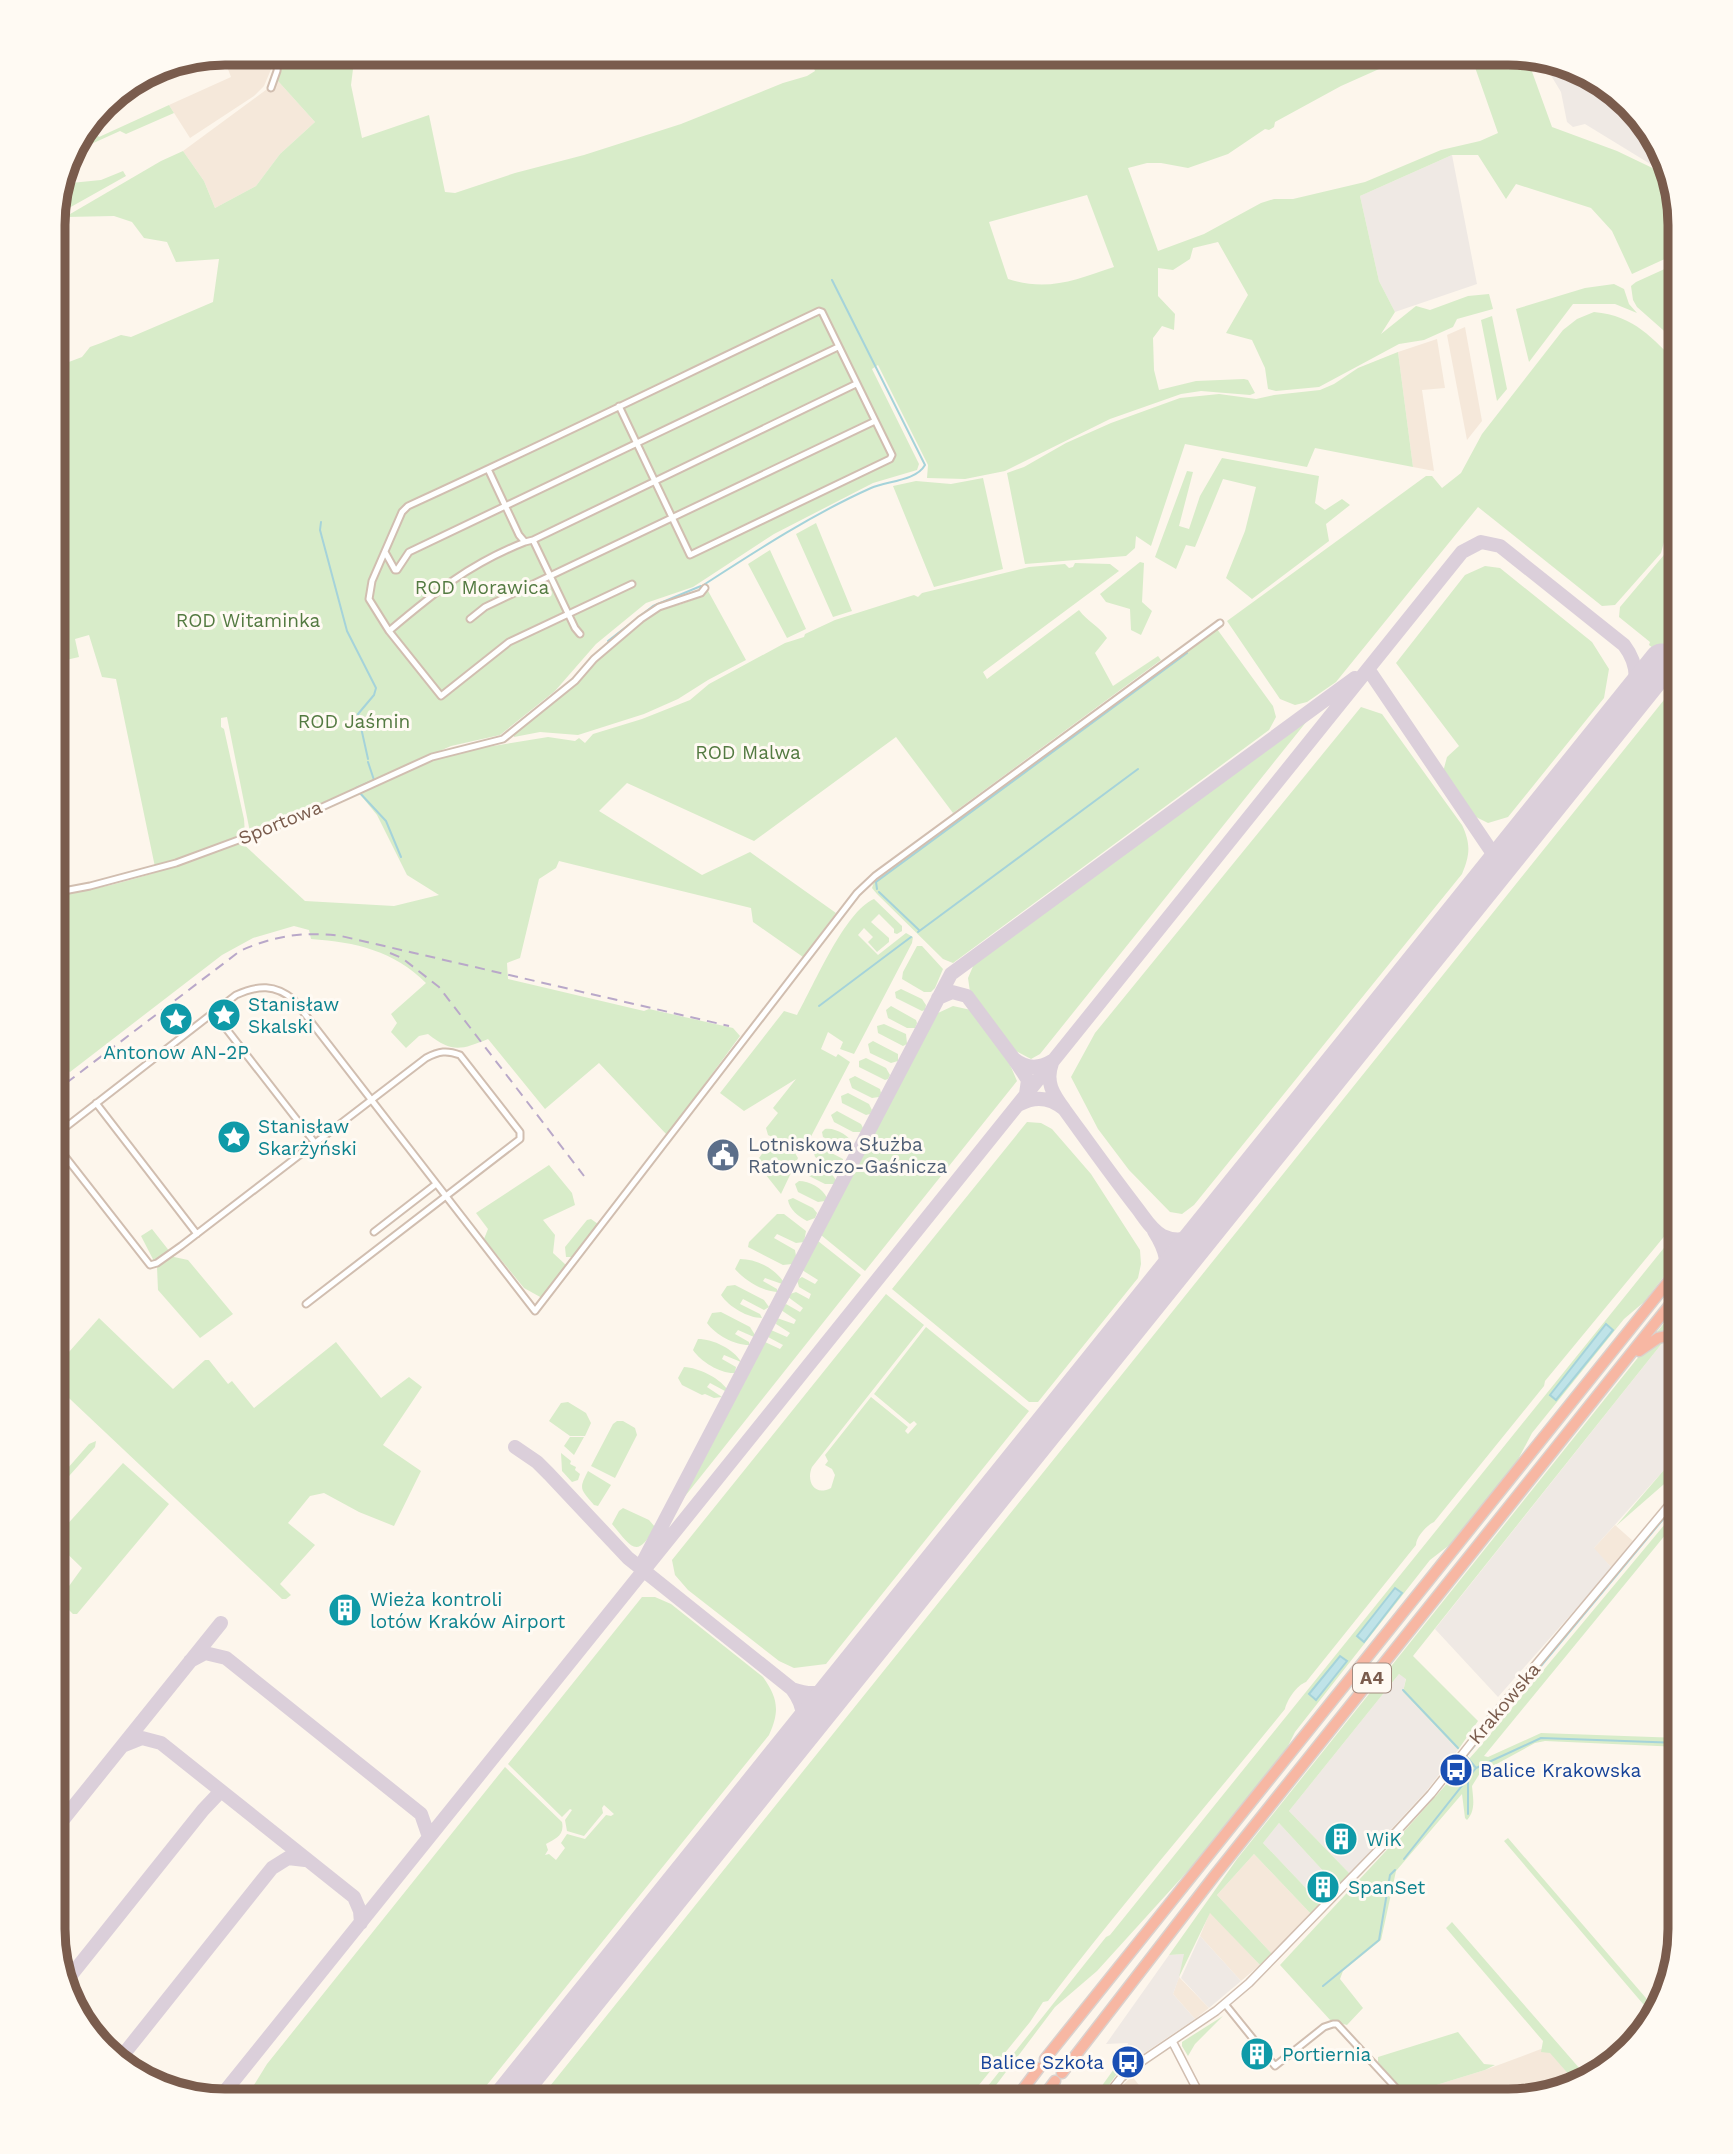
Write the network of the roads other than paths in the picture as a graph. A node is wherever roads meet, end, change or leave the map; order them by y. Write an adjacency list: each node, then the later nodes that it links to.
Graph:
1 (278, 65): 2 (street)
2 (271, 88)
3 (838, 347): 4 (street); 5 (street); 7 (street)
4 (856, 384): 6 (street); 9 (street)
5 (619, 406): 7 (street); 8 (street)
6 (875, 421): 11 (street); 11 (street)
7 (636, 443): 9 (street); 10 (street)
8 (488, 469): 10 (street); 14 (street)
9 (655, 481): 11 (street); 12 (street)
10 (505, 506): 13 (street); 14 (street)
11 (673, 518): 15 (street)
12 (533, 540): 13 (street); 15 (street)
13 (525, 542): 21 (street)
14 (385, 552): 21 (street)
15 (551, 577): 18 (street); 19 (street)
16 (632, 583): 18 (street)
17 (705, 588): 23 (street, Sportowa)
18 (569, 614): 21 (street); 22 (street)
19 (470, 619)
20 (1220, 623): 31 (street)
21 (389, 631)
22 (580, 634)
23 (65, 891)
24 (214, 1013): 25 (street); 26 (street); 28 (street)
25 (371, 1100): 28 (street); 30 (street); 31 (street)
26 (96, 1103): 27 (street); 33 (street)
27 (65, 1129)
28 (315, 1143): 33 (street)
29 (65, 1155): 33 (street)
30 (436, 1184): 31 (street); 32 (street)
31 (445, 1196): 35 (street)
32 (374, 1232)
33 (197, 1234)
34 (1668, 1283): 42 (highway, A4)
35 (306, 1304)
36 (1668, 1308): 38 (highway, A4)
37 (1668, 1337): 38 (highway)
38 (1618, 1370): 43 (highway, A4)
39 (1668, 1507): 40 (street, Krakowska)
40 (1225, 2004): 41 (street, Krakowska); 46 (street)
41 (1172, 2041): 44 (street, Krakowska); 45 (street)
42 (1024, 2089)
43 (1050, 2089)
44 (1113, 2089)
45 (1196, 2089)
46 (1397, 2089)

